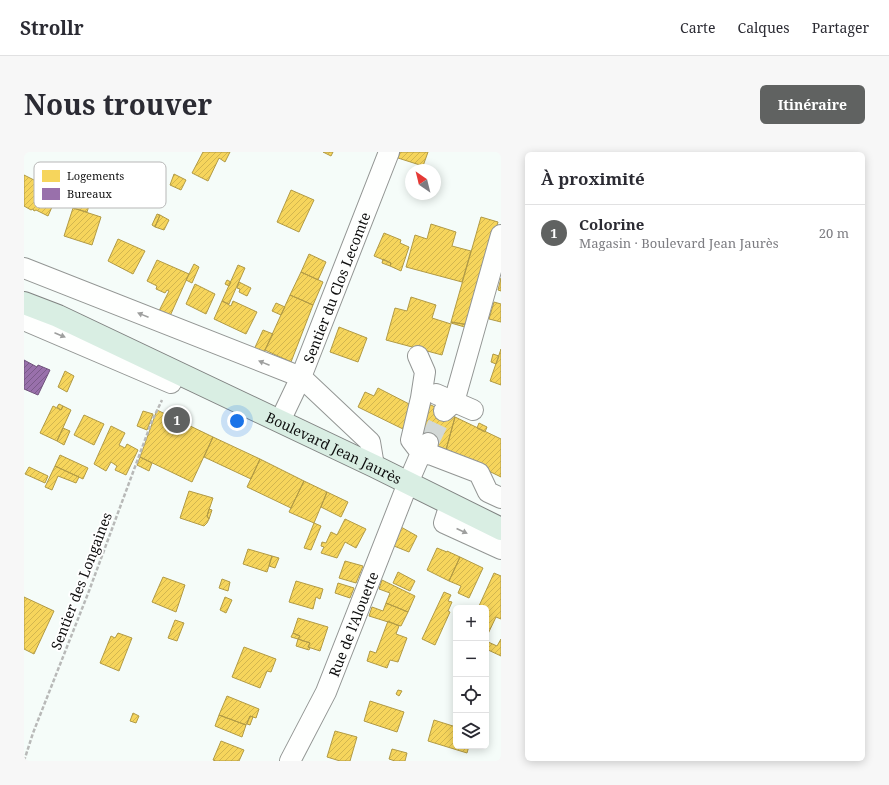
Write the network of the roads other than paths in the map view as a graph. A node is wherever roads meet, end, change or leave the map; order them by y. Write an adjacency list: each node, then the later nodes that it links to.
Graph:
1 (389, 152): 9 (street, Sentier du Clos Lecomte)
2 (501, 235): 11 (street)
3 (24, 268): 9 (street, one-way to 3)
4 (24, 292): 6 (main road, Boulevard Jean Jaurès)
5 (24, 303): 6 (main road, Boulevard Jean Jaurès)
6 (58, 316): 12 (main road, Boulevard Jean Jaurès)
7 (24, 320): 10 (street, one-way to 10)
8 (418, 356): 13 (street)
9 (300, 377): 12 (street, Sentier du Clos Lecomte); 14 (street)
10 (171, 383)
11 (473, 410)
12 (280, 421): 14 (main road, Boulevard Jean Jaurès)
13 (425, 448): 15 (street, Rue de l'Alouette); 16 (street)
14 (374, 466): 15 (main road, Boulevard Jean Jaurès)
15 (408, 483): 17 (main road, Boulevard Jean Jaurès); 20 (street, Rue de l'Alouette)
16 (501, 498)
17 (450, 504): 18 (main road, Boulevard Jean Jaurès); 19 (street, one-way to 19)
18 (501, 529)
19 (501, 549)
20 (290, 761)

